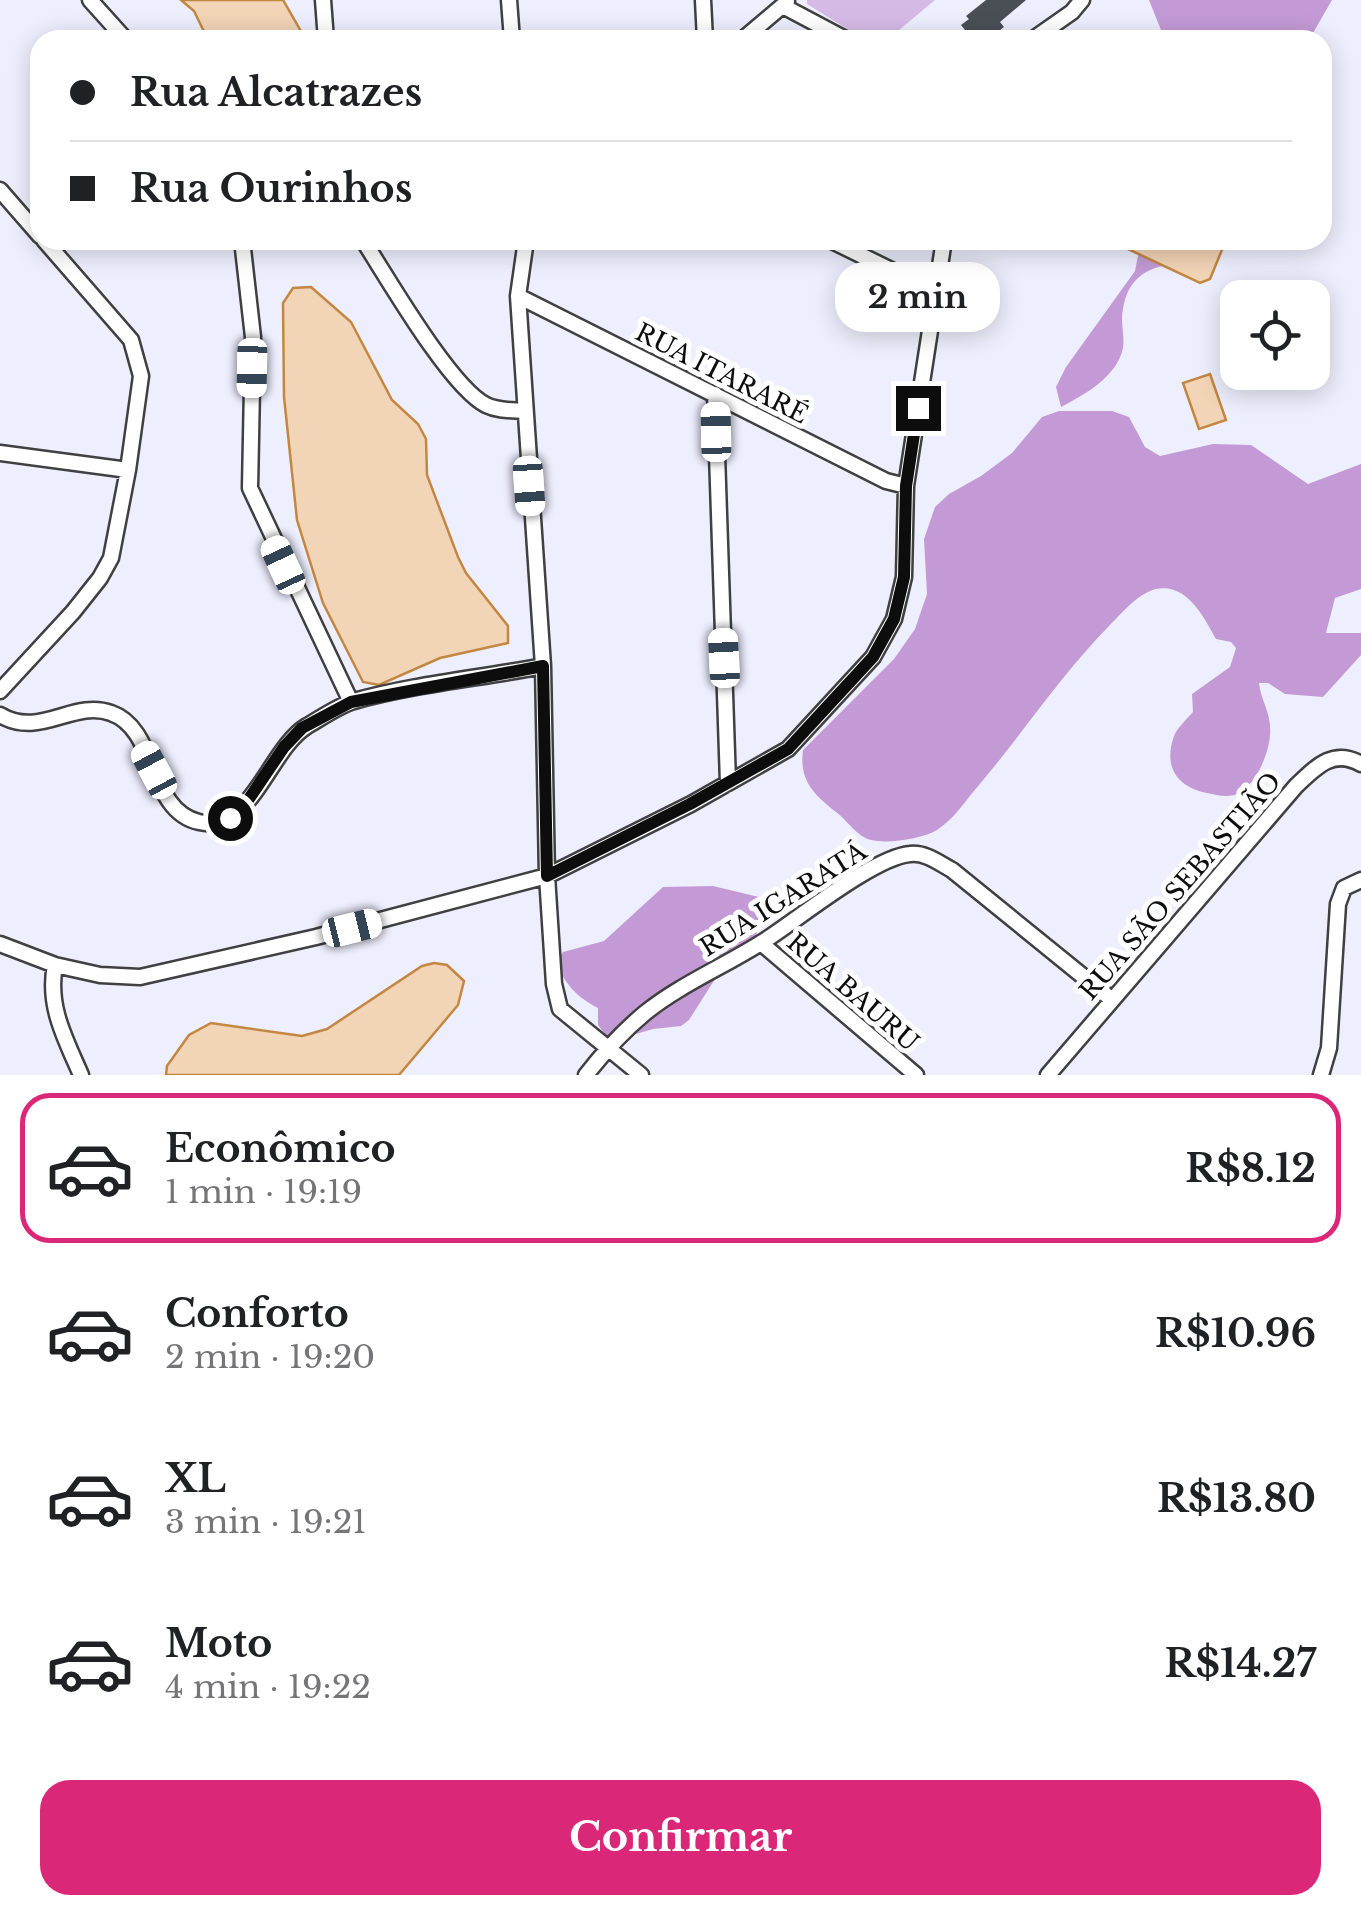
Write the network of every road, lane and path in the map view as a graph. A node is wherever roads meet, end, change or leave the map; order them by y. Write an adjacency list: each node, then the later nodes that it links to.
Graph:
1 (90, 0): 7 (street)
2 (323, 0): 8 (street)
3 (509, 0): 9 (street)
4 (703, 0): 10 (street)
5 (1082, 0): 13 (street)
6 (787, 3): 11 (street); 12 (street)
7 (117, 30)
8 (325, 30)
9 (511, 30)
10 (704, 30)
11 (754, 30)
12 (831, 30)
13 (1046, 30)
14 (0, 190): 15 (street)
15 (30, 224)
16 (52, 250): 27 (street)
17 (243, 250): 31 (street)
18 (369, 250): 25 (street)
19 (525, 250): 23 (street)
20 (850, 250): 22 (street)
21 (942, 250): 22 (street)
22 (936, 292): 28 (street)
23 (518, 296): 24 (street, RUA ITARARÉ); 25 (street)
24 (715, 394): 28 (street, RUA ITARARÉ); 34 (street)
25 (525, 411): 29 (street)
26 (0, 454): 27 (street)
27 (128, 470): 30 (street)
28 (906, 486): 34 (street)
29 (543, 666): 31 (street); 35 (street)
30 (0, 692)
31 (351, 702): 32 (street)
32 (0, 715)
33 (1361, 764): 40 (street, RUA SÃO SEBASTIÃO)
34 (728, 783): 35 (street)
35 (547, 876): 39 (street); 41 (street)
36 (1361, 880): 47 (street)
37 (761, 943): 40 (street, RUA IGARATÁ); 41 (street, RUA IGARATÁ); 45 (street, RUA BAURU)
38 (0, 944): 39 (street)
39 (55, 965): 42 (street)
40 (1111, 999): 46 (street, RUA SÃO SEBASTIÃO)
41 (607, 1048): 43 (street, RUA IGARATÁ); 44 (street)
42 (76, 1073)
43 (586, 1075)
44 (641, 1075)
45 (916, 1075)
46 (1048, 1075)
47 (1321, 1075)

